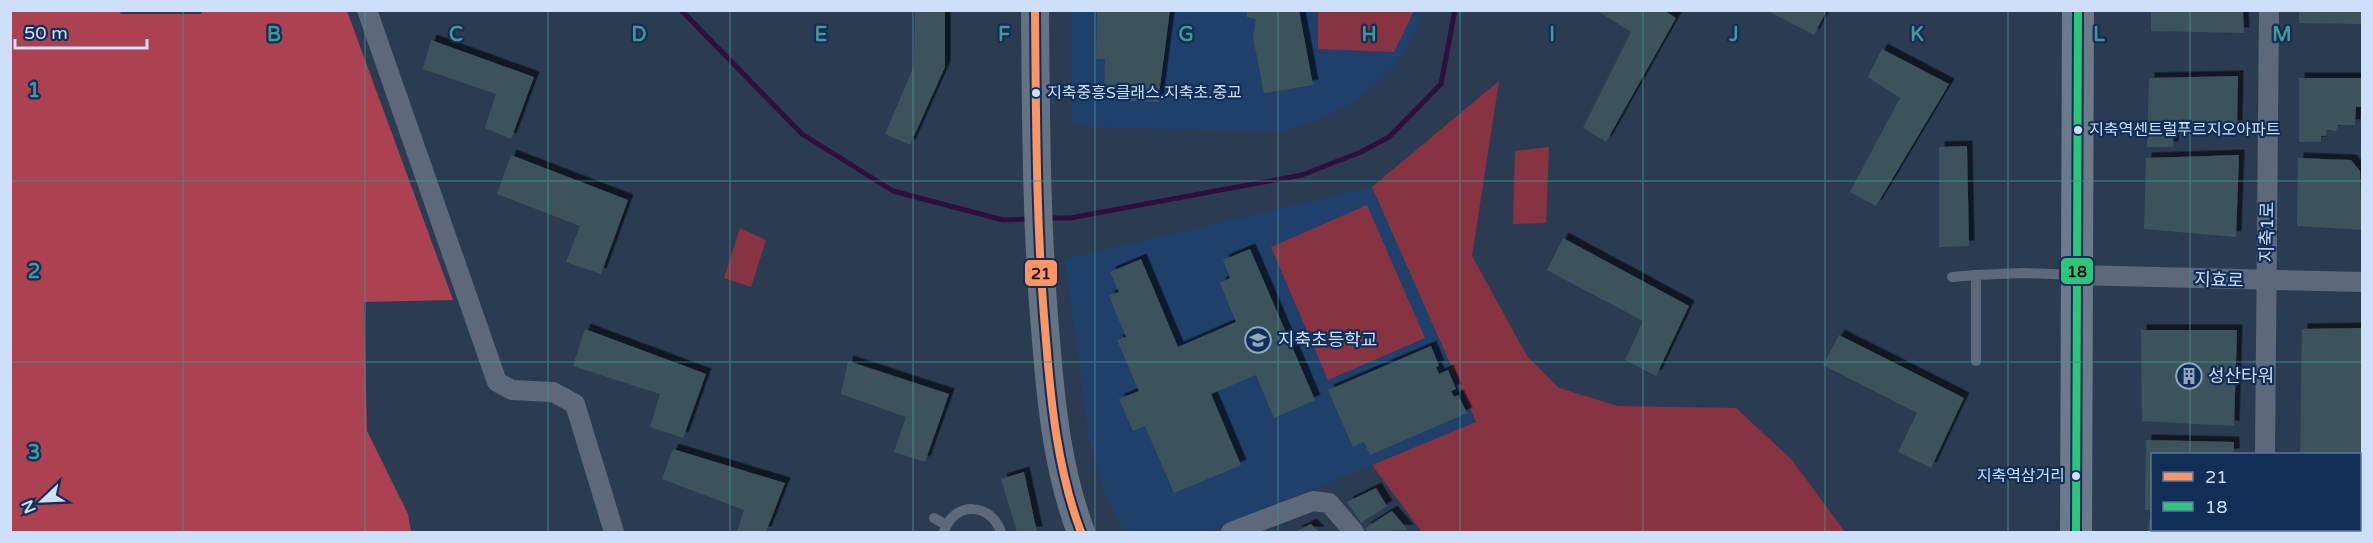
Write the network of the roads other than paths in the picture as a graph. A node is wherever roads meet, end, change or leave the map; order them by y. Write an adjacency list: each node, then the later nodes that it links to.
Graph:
1 (367, 10): 14 (street)
2 (1035, 10): 16 (main road)
3 (2078, 10): 6 (main road)
4 (2269, 10): 8 (street, 지축1로)
5 (1976, 275): 6 (lane); 7 (lane); 10 (lane)
6 (2075, 275): 8 (street, 지효로); 19 (main road)
7 (1952, 277)
8 (2266, 281): 9 (street, 지효로); 11 (street, 지축1로)
9 (2362, 282)
10 (1976, 361)
11 (2265, 453)
12 (934, 519): 13 (lane)
13 (945, 529): 15 (lane)
14 (614, 532)
15 (1001, 532)
16 (1081, 532)
17 (1231, 532): 18 (street)
18 (1354, 532)
19 (2076, 532)

